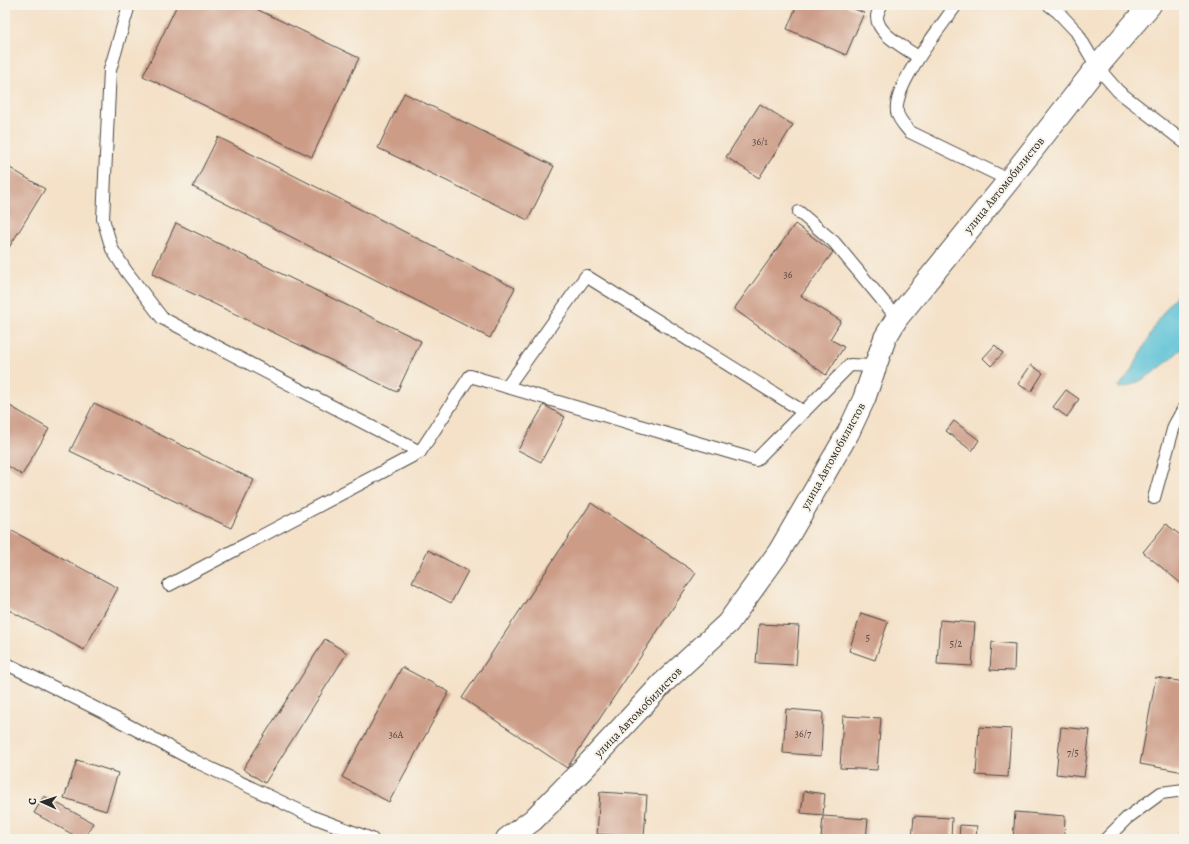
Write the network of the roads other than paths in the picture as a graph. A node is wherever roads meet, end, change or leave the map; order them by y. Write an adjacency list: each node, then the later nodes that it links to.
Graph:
1 (129, 5): 16 (lane)
2 (881, 5): 6 (lane)
3 (956, 5): 6 (lane)
4 (1049, 5): 7 (lane)
5 (1150, 5): 7 (street, улица Автомобилистов)
6 (918, 57): 9 (lane)
7 (1097, 67): 8 (lane); 9 (street, улица Автомобилистов)
8 (1184, 142)
9 (1009, 180): 11 (street, улица Автомобилистов)
10 (799, 212): 11 (lane)
11 (897, 318): 12 (street, улица Автомобилистов)
12 (874, 366): 15 (lane); 22 (street, улица Автомобилистов)
13 (507, 387): 15 (lane); 15 (lane); 16 (lane)
14 (1184, 408): 17 (lane)
15 (804, 412)
16 (420, 452): 18 (lane)
17 (1154, 498)
18 (169, 585)
19 (5, 663): 21 (lane)
20 (1184, 790): 23 (lane)
21 (372, 839)
22 (507, 839)
23 (1106, 839)

